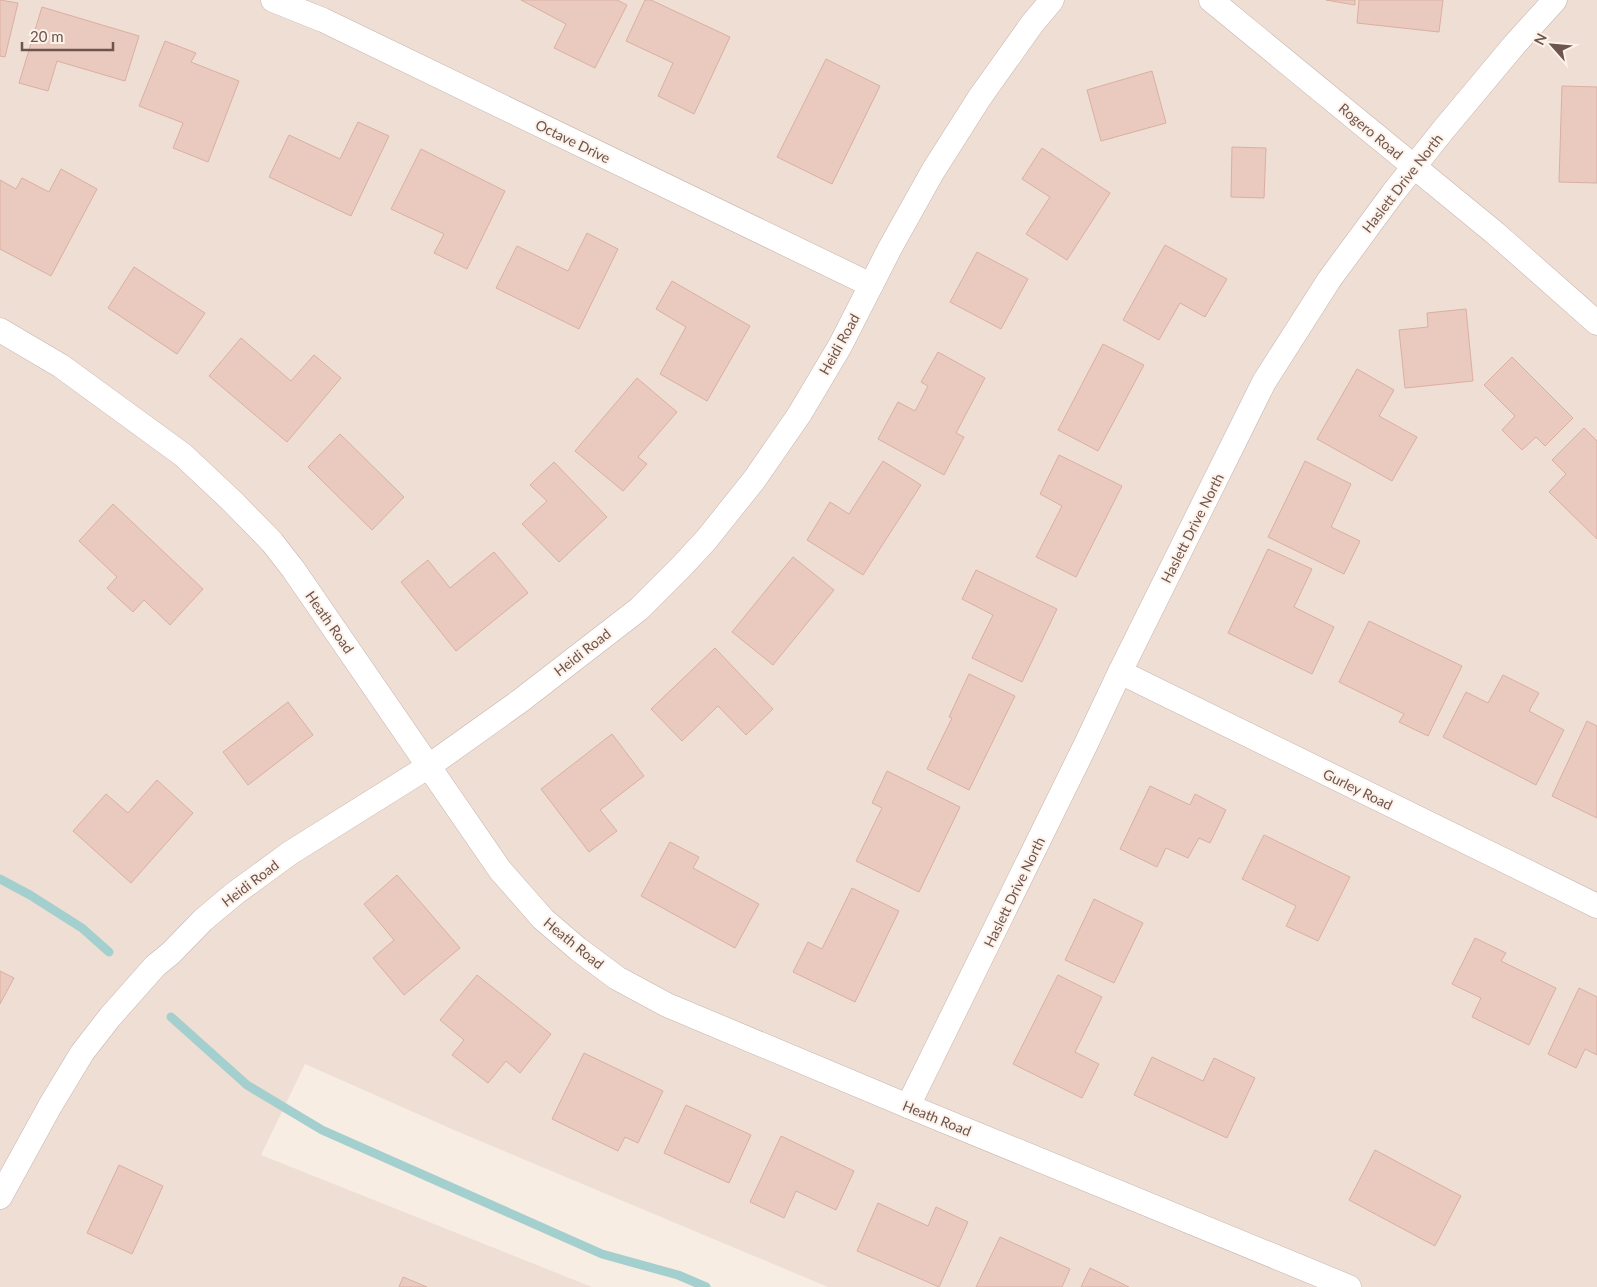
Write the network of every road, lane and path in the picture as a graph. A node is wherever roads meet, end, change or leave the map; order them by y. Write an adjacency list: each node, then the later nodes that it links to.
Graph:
1 (273, 0): 6 (street, Octave Drive)
2 (1052, 0): 6 (street, Heidi Road)
3 (1212, 0): 5 (street, Rogero Road)
4 (1555, 0): 5 (street, Haslett Drive North)
5 (1414, 167): 7 (street, Rogero Road); 9 (street, Haslett Drive North)
6 (871, 285): 10 (street, Heidi Road)
7 (1597, 323)
8 (0, 330): 10 (street, Heath Road)
9 (1120, 672): 11 (street, Gurley Road); 12 (street, Haslett Drive North)
10 (430, 766): 12 (street, Heath Road); 13 (street, Heidi Road)
11 (1597, 906)
12 (908, 1106): 14 (street, Heath Road)
13 (0, 1196)
14 (1349, 1287)

